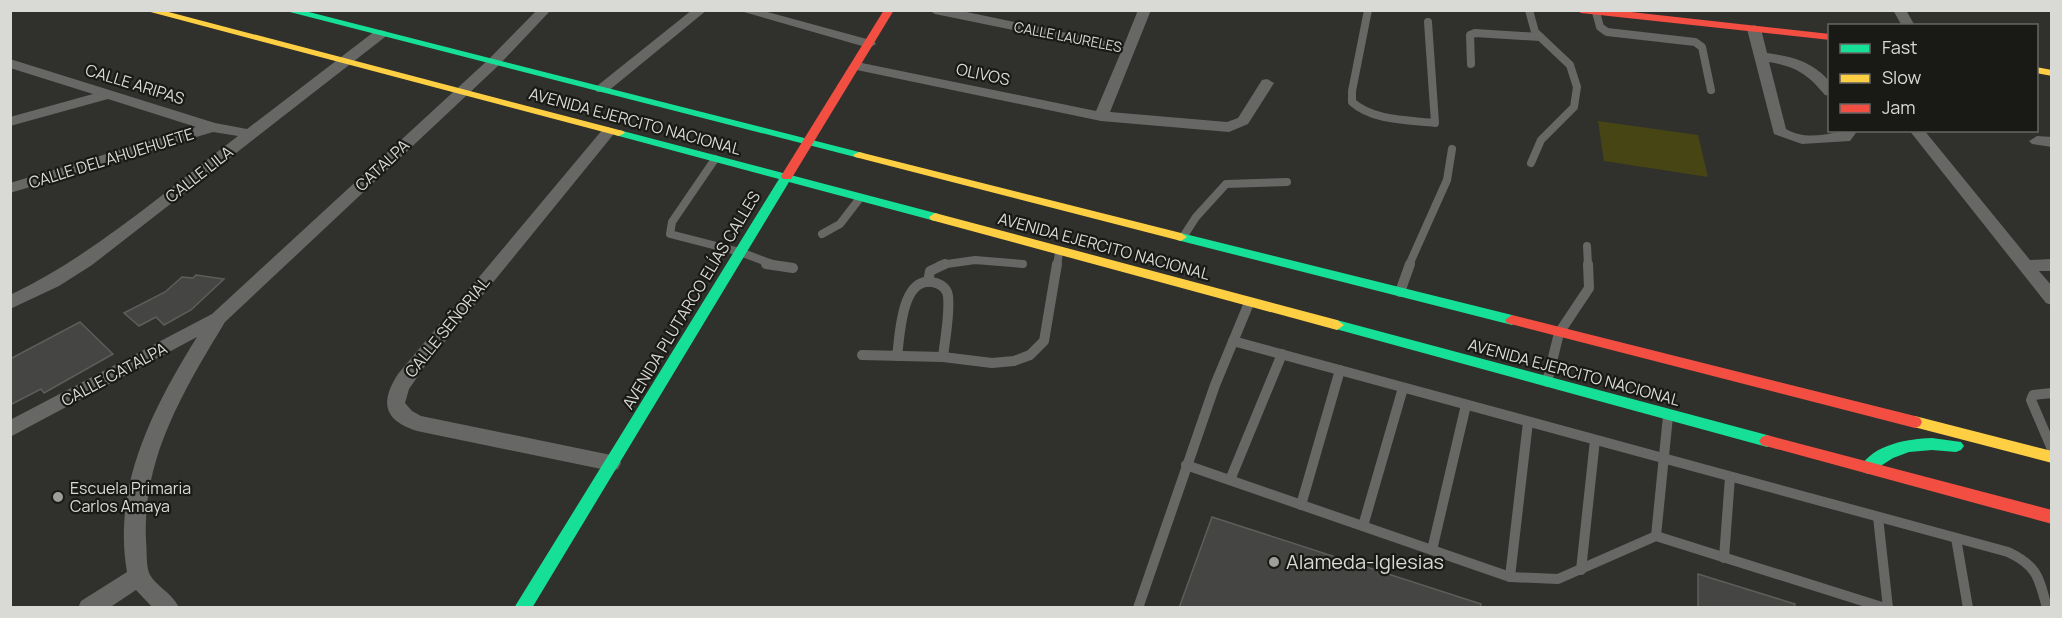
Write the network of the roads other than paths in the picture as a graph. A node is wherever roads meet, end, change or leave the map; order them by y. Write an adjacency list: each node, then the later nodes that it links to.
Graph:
1 (148, 10): 22 (main road, AVENIDA EJERCITO NACIONAL)
2 (287, 10): 16 (main road, AVENIDA EJERCITO NACIONAL)
3 (545, 10): 23 (street, CATALPA)
4 (701, 10): 28 (street)
5 (743, 10): 19 (street)
6 (889, 10): 19 (main road, AVENIDA PLUTARCO ELÍAS CALLES)
7 (935, 10): 20 (street, CALLE LAURELES)
8 (1145, 10): 20 (street)
9 (1368, 10): 13 (lane)
10 (1529, 10): 17 (lane)
11 (1899, 10): 14 (street)
12 (1586, 11): 15 (main road); 30 (lane)
13 (1428, 22)
14 (1909, 24)
15 (1754, 29): 18 (main road); 21 (street)
16 (380, 34): 22 (street, CALLE LILA); 23 (main road, AVENIDA EJERCITO NACIONAL)
17 (1540, 37): 25 (lane); 43 (lane)
18 (1828, 37)
19 (869, 44): 26 (main road, AVENIDA PLUTARCO ELÍAS CALLES)
20 (1130, 50): 33 (street)
21 (1761, 56): 29 (street); 37 (street)
22 (345, 61): 31 (main road, AVENIDA EJERCITO NACIONAL); 39 (street, CALLE LILA)
23 (495, 62): 28 (main road, AVENIDA EJERCITO NACIONAL); 31 (street, CATALPA)
24 (10, 63): 32 (street, CALLE ARIPAS)
25 (1471, 64)
26 (857, 66): 33 (street, OLIVOS); 40 (main road, AVENIDA PLUTARCO ELÍAS CALLES)
27 (1268, 83): 33 (street, OLIVOS)
28 (602, 89): 40 (main road, AVENIDA EJERCITO NACIONAL)
29 (1828, 89)
30 (1711, 90)
31 (461, 92): 36 (main road, AVENIDA EJERCITO NACIONAL); 62 (street, CATALPA)
32 (106, 95): 34 (street); 35 (street, CALLE ARIPAS)
33 (1101, 117)
34 (10, 122)
35 (212, 127): 39 (street, CALLE ARIPAS); 46 (street, CALLE DEL AHUEHUETE)
36 (608, 132): 42 (main road, AVENIDA EJERCITO NACIONAL); 82 (street, CALLE SEÑORIAL)
37 (1850, 132)
38 (1918, 132): 55 (street)
39 (250, 134): 60 (street, CALLE LILA)
40 (808, 141): 44 (main road, AVENIDA PLUTARCO ELÍAS CALLES); 49 (main road, AVENIDA EJERCITO NACIONAL)
41 (1452, 149): 58 (lane)
42 (715, 159): 44 (main road, AVENIDA EJERCITO NACIONAL); 51 (lane)
43 (1531, 163)
44 (785, 177): 47 (main road, AVENIDA EJERCITO NACIONAL); 51 (main road, AVENIDA PLUTARCO ELÍAS CALLES)
45 (1287, 182): 49 (lane)
46 (10, 188)
47 (861, 198): 48 (lane); 52 (main road, AVENIDA EJERCITO NACIONAL)
48 (822, 234)
49 (1183, 237): 58 (main road, AVENIDA EJERCITO NACIONAL)
50 (1587, 246): 63 (lane)
51 (740, 252): 56 (lane); 82 (main road, AVENIDA PLUTARCO ELÍAS CALLES)
52 (1059, 252): 61 (main road, AVENIDA EJERCITO NACIONAL); 68 (lane)
53 (1023, 264): 57 (lane)
54 (2052, 265): 55 (street)
55 (2025, 266): 59 (street)
56 (793, 268)
57 (928, 282): 67 (lane); 68 (lane)
58 (1400, 292): 63 (main road, AVENIDA EJERCITO NACIONAL)
59 (2052, 298)
60 (10, 303)
61 (1249, 303): 64 (lane); 70 (main road, AVENIDA EJERCITO NACIONAL)
62 (218, 318): 76 (street, CALLE CATALPA); 96 (street)
63 (1559, 333): 70 (lane); 78 (main road, AVENIDA EJERCITO NACIONAL)
64 (1233, 341): 65 (lane); 83 (lane)
65 (1282, 354): 69 (lane); 86 (lane)
66 (862, 355): 67 (lane)
67 (897, 356): 68 (lane)
68 (943, 357)
69 (1340, 370): 71 (lane); 87 (lane)
70 (1547, 382): 74 (main road, AVENIDA EJERCITO NACIONAL)
71 (1403, 388): 73 (lane); 90 (lane)
72 (2052, 393): 79 (lane)
73 (1466, 405): 75 (lane); 93 (lane)
74 (1668, 415): 81 (lane); 84 (main road, AVENIDA EJERCITO NACIONAL)
75 (1528, 422): 77 (lane); 97 (lane)
76 (10, 429)
77 (1595, 440): 81 (lane); 95 (lane)
78 (2012, 447): 80 (main road, AVENIDA EJERCITO NACIONAL); 84 (main road)
79 (2052, 449)
80 (2052, 457)
81 (1666, 459): 85 (lane); 91 (lane)
82 (611, 463): 100 (main road, AVENIDA PLUTARCO ELÍAS CALLES)
83 (1186, 465): 86 (lane); 101 (lane)
84 (1868, 468): 89 (main road, AVENIDA EJERCITO NACIONAL)
85 (1730, 477): 88 (lane); 94 (lane)
86 (1230, 480): 87 (lane)
87 (1301, 505): 90 (lane)
88 (1878, 517): 92 (lane); 102 (lane)
89 (2052, 517)
90 (1363, 526): 93 (lane)
91 (1656, 536): 94 (lane); 95 (lane)
92 (1956, 538): 103 (lane); 104 (lane)
93 (1432, 550): 97 (lane)
94 (1724, 558): 102 (lane)
95 (1581, 570): 97 (lane)
96 (139, 576): 98 (street); 99 (street)
97 (1510, 577)
98 (89, 608)
99 (168, 608)
100 (522, 608)
101 (1138, 608)
102 (1886, 608)
103 (1968, 608)
104 (2047, 608)

